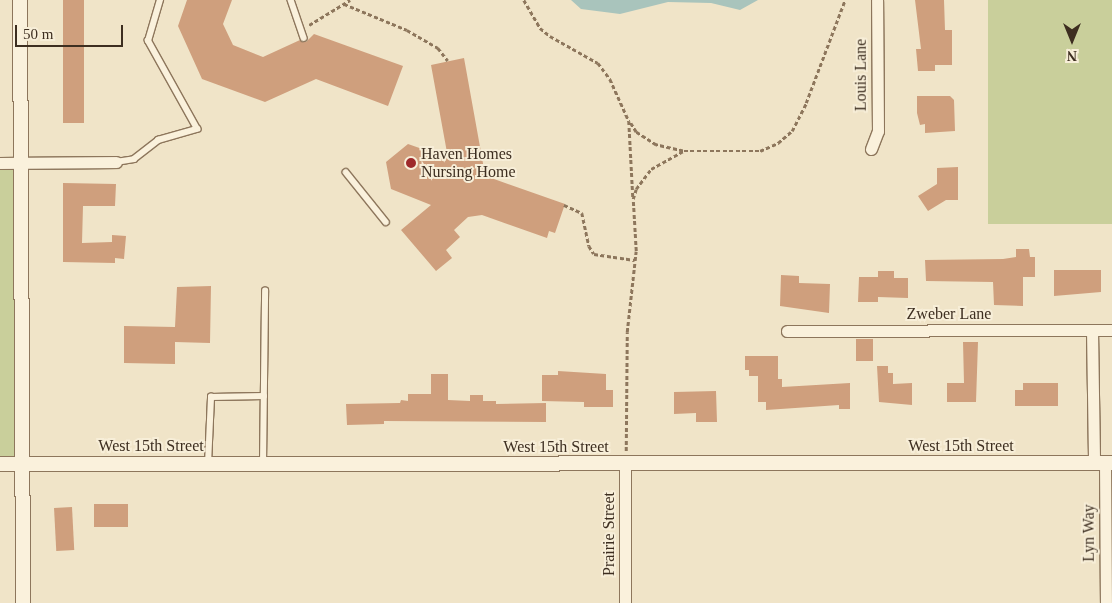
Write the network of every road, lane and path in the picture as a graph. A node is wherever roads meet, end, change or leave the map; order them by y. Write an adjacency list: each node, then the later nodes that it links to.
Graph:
1 (20, 0): 17 (street)
2 (160, 0): 15 (lane)
3 (290, 0): 9 (lane)
4 (350, 0): 8 (path)
5 (524, 0): 12 (path)
6 (845, 0): 14 (path)
7 (877, 0): 13 (street, Louis Lane)
8 (344, 4): 9 (path); 11 (path)
9 (300, 30): 10 (lane)
10 (304, 38)
11 (448, 61)
12 (629, 121): 14 (path); 19 (path)
13 (870, 149)
14 (683, 151): 19 (path)
15 (116, 162): 17 (street)
16 (0, 163): 17 (street)
17 (22, 163): 30 (street)
18 (346, 172): 21 (lane)
19 (633, 198): 22 (path)
20 (564, 206): 22 (path)
21 (386, 222)
22 (635, 260): 33 (path)
23 (265, 291): 27 (lane)
24 (1092, 330): 25 (street, Zweber Lane); 26 (street, Zweber Lane); 28 (street, Lyn Way)
25 (1112, 330)
26 (787, 331)
27 (264, 396): 31 (lane); 32 (lane)
28 (1104, 463): 33 (street, West 15th Street); 36 (street, Lyn Way)
29 (0, 464): 30 (street, West 15th Street)
30 (22, 464): 31 (street, West 15th Street); 34 (street)
31 (208, 464): 32 (street, West 15th Street)
32 (263, 464): 33 (street, West 15th Street)
33 (625, 464): 35 (street, Prairie Street)
34 (22, 603)
35 (625, 603)
36 (1106, 603)

